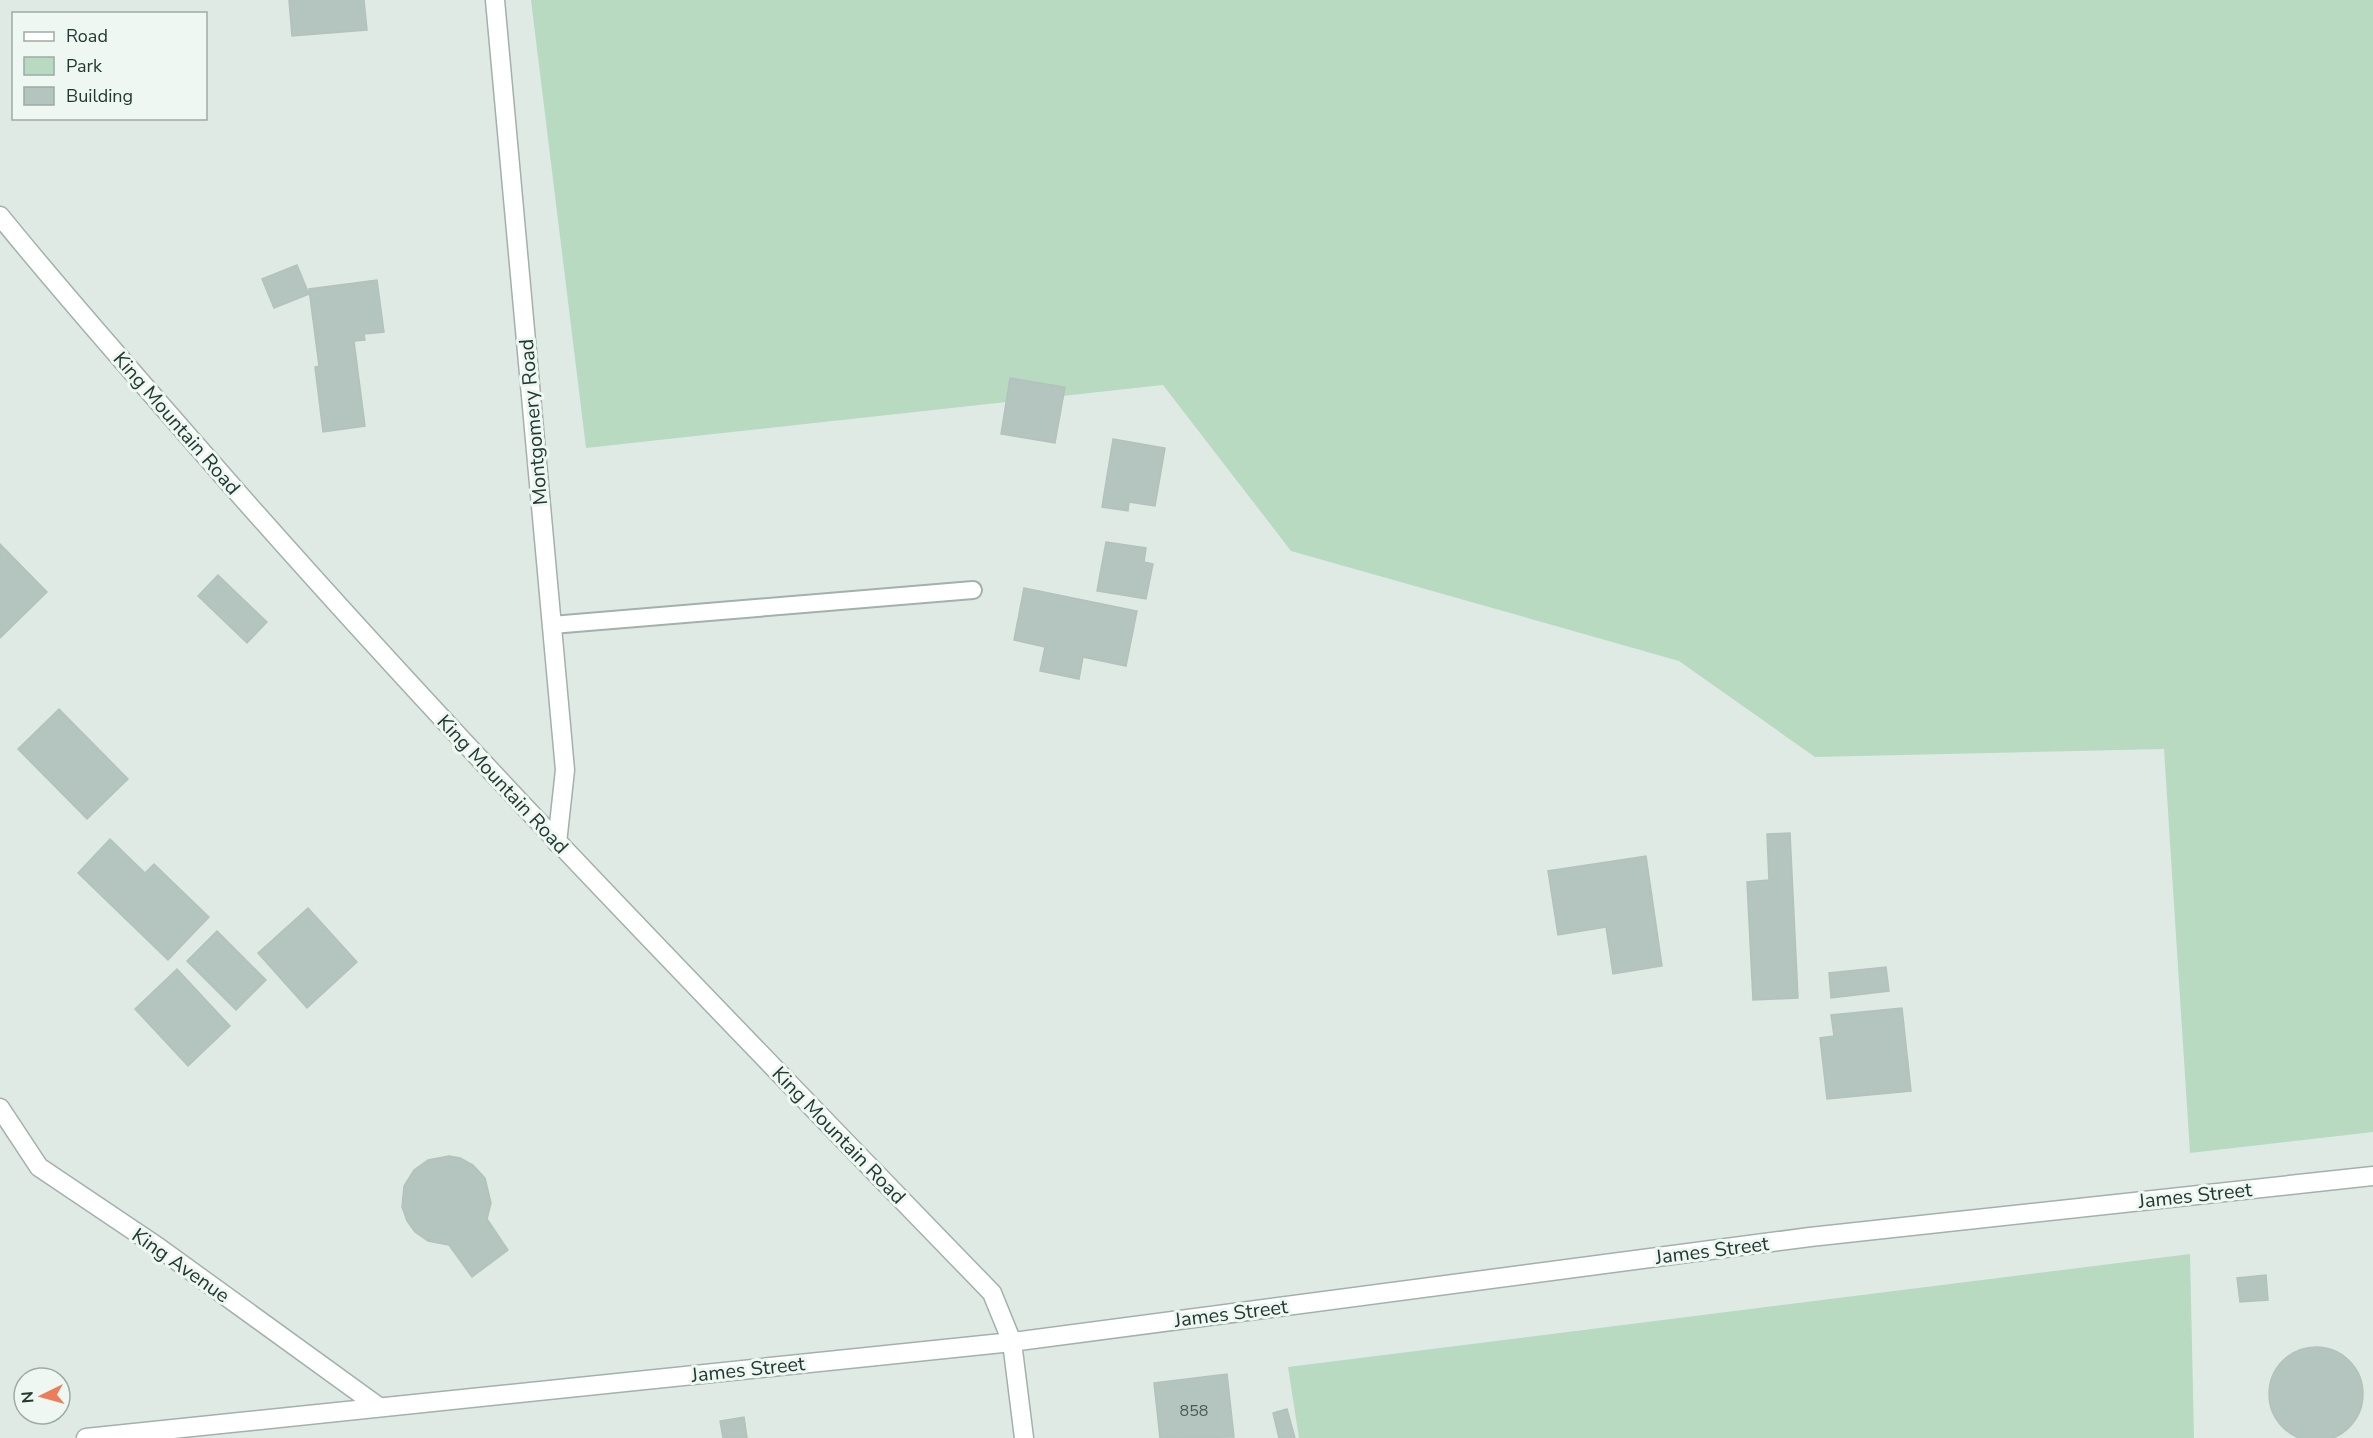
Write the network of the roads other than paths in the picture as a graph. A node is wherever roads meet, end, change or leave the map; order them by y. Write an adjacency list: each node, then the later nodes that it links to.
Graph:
1 (495, 0): 4 (street, Montgomery Road)
2 (0, 216): 5 (street, King Mountain Road)
3 (973, 590): 4 (lane)
4 (552, 625): 5 (street, Montgomery Road)
5 (557, 843): 8 (street, King Mountain Road)
6 (0, 1108): 9 (street, King Avenue)
7 (2373, 1176): 8 (street, James Street)
8 (1012, 1342): 9 (street, James Street); 11 (street, King Mountain Road)
9 (379, 1407): 10 (street, James Street)
10 (87, 1438)
11 (1024, 1438)

